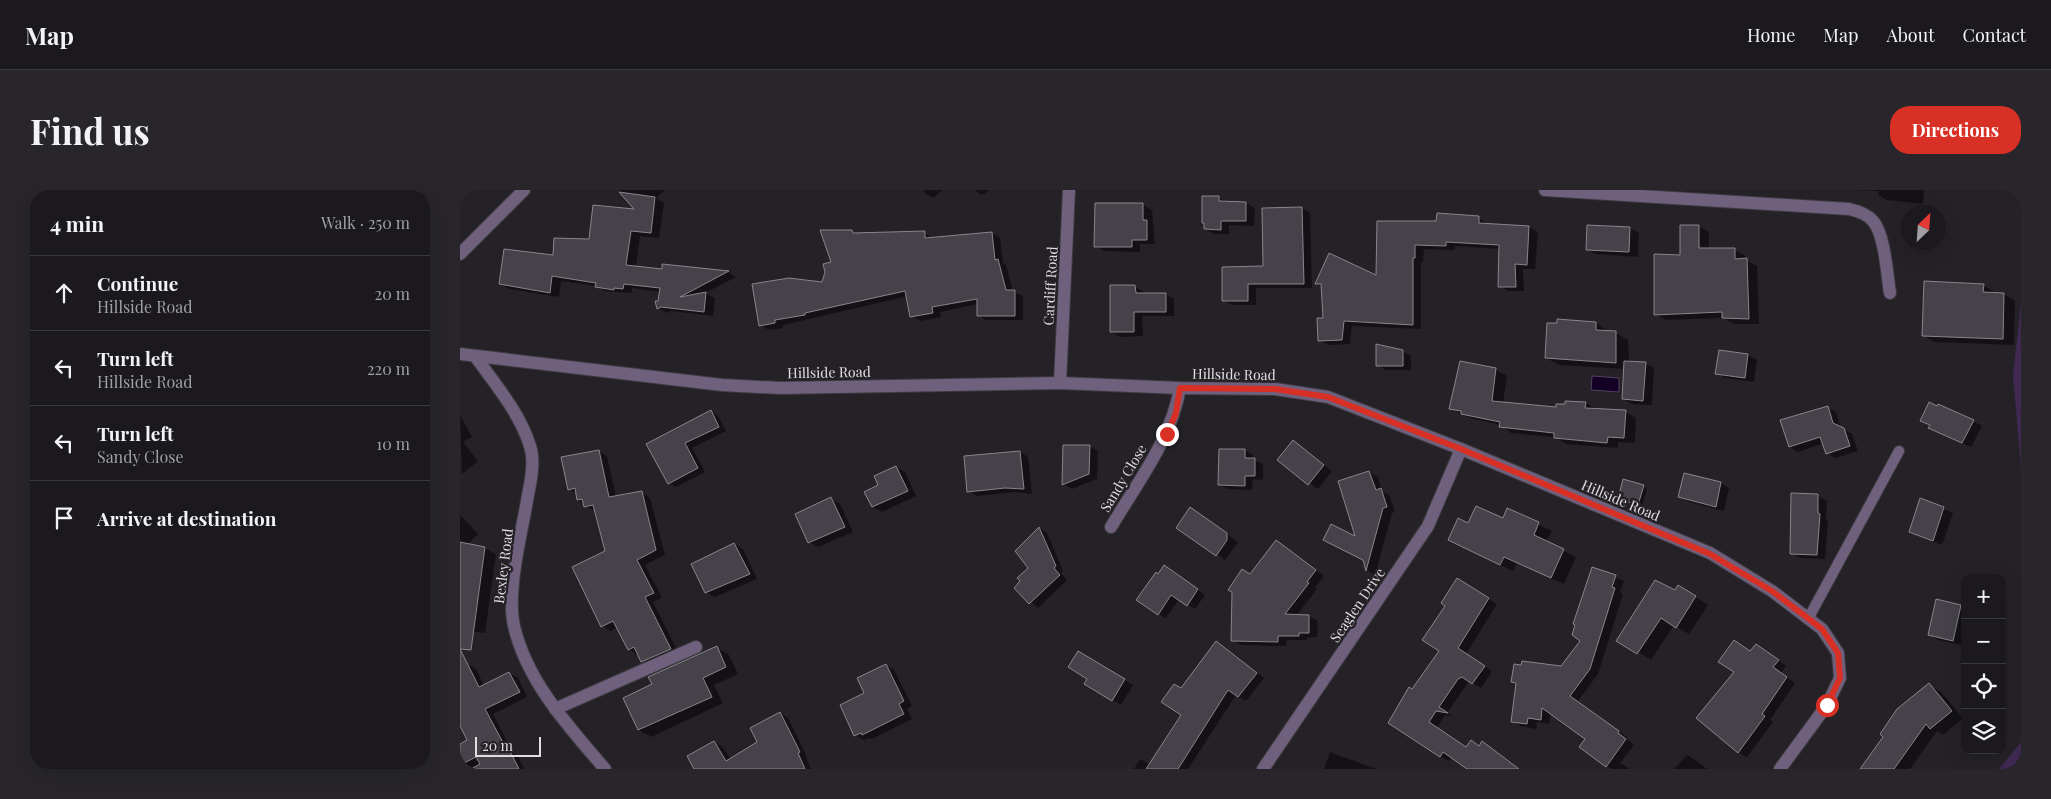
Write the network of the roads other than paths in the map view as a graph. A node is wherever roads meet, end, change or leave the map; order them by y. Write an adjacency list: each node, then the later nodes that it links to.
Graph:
1 (524, 190): 5 (street)
2 (1069, 190): 9 (street, Cardiff Road)
3 (1545, 190): 4 (street)
4 (1759, 196): 6 (street)
5 (460, 254)
6 (1890, 294)
7 (460, 354): 8 (street, Hillside Road)
8 (475, 356): 9 (street, Hillside Road); 16 (street, Bexley Road)
9 (1060, 383): 10 (street, Hillside Road)
10 (1180, 388): 11 (street, Hillside Road); 13 (street, Sandy Close)
11 (1461, 449): 14 (street, Hillside Road); 18 (street, Seaglen Drive)
12 (1899, 452): 14 (lane)
13 (1111, 527)
14 (1808, 619): 19 (street, Hillside Road)
15 (696, 647): 16 (street)
16 (555, 710): 17 (street, Bexley Road)
17 (605, 769)
18 (1263, 769)
19 (1780, 769)

